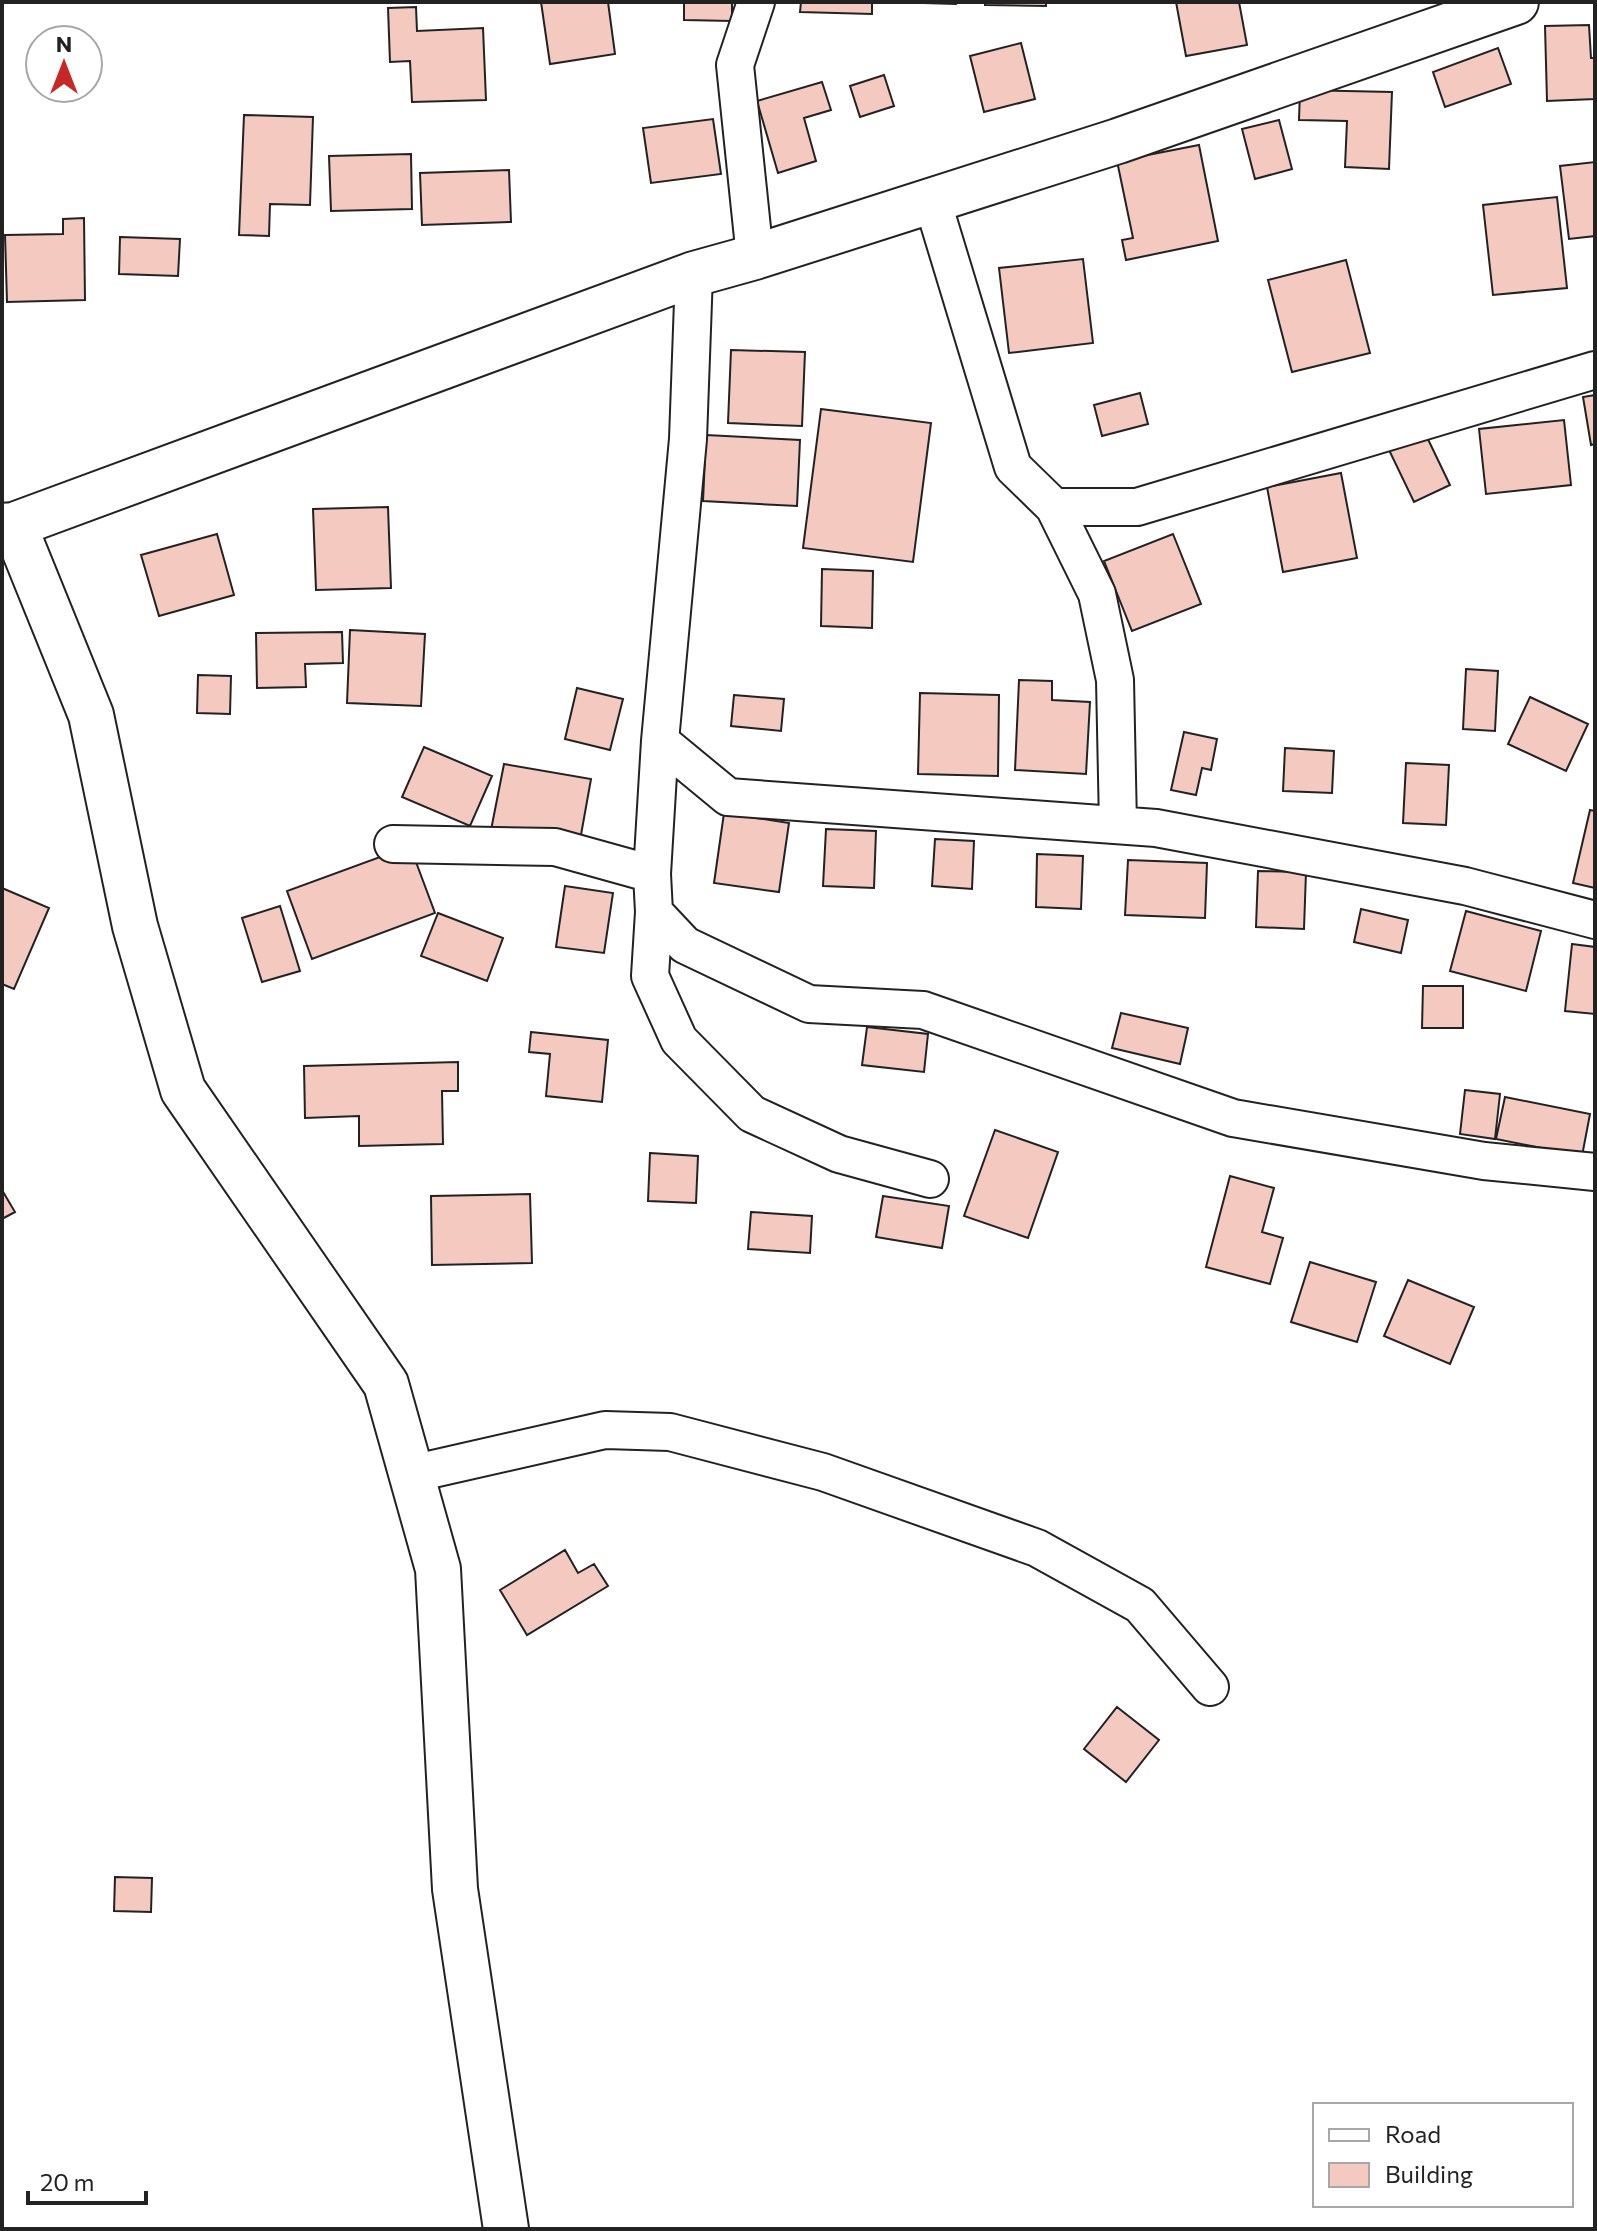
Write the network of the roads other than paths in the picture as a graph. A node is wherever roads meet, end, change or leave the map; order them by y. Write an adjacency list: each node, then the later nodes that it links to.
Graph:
1 (756, 2): 4 (street)
2 (1516, 2): 3 (street)
3 (932, 200): 4 (street); 7 (street)
4 (755, 257): 5 (street)
5 (694, 274): 8 (street); 9 (street)
6 (1595, 370): 7 (street)
7 (1054, 507): 10 (street)
8 (8, 526): 17 (street)
9 (660, 741): 10 (street); 12 (street)
10 (1118, 825): 14 (street)
11 (393, 844): 12 (street)
12 (652, 874): 13 (street)
13 (654, 912): 15 (street); 16 (street)
14 (1595, 920)
15 (1595, 1172)
16 (930, 1179)
17 (411, 1474): 18 (street); 19 (street)
18 (1210, 1687)
19 (506, 2229)

